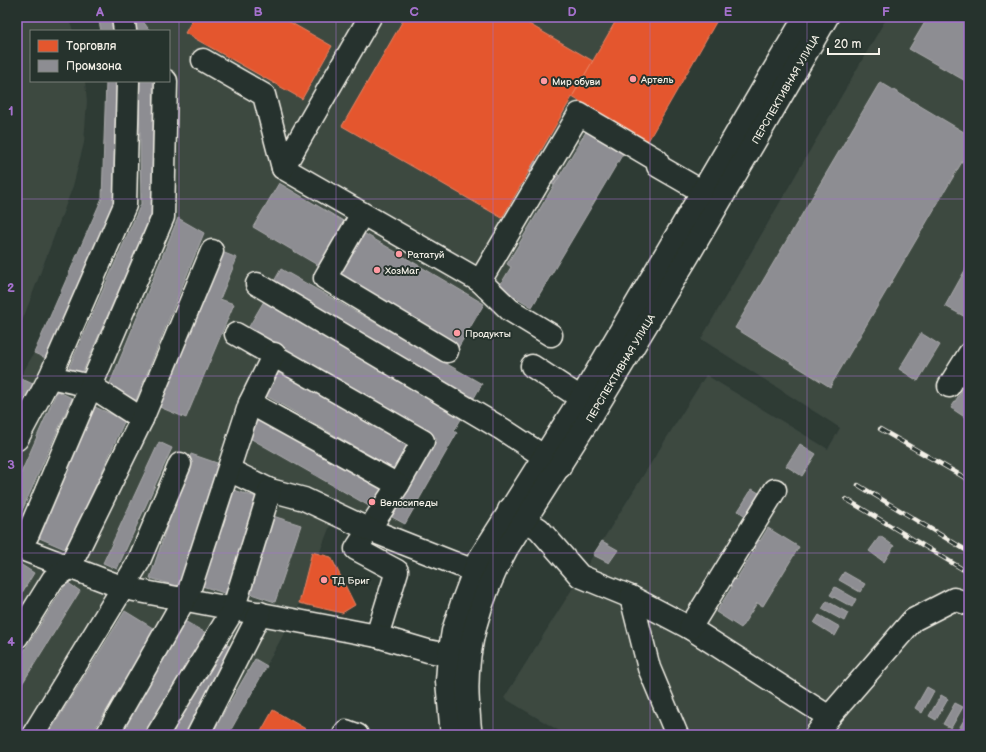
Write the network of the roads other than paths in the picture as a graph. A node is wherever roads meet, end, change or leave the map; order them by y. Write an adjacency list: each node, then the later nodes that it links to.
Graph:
1 (123, 17): 5 (main road)
2 (370, 17): 9 (main road)
3 (805, 17): 10 (main road, ПЕРСПЕКТИВНАЯ УЛИЦА)
4 (827, 17): 25 (main road, ПЕРСПЕКТИВНАЯ УЛИЦА)
5 (124, 30)
6 (202, 60): 9 (main road)
7 (128, 82): 21 (main road)
8 (166, 82): 22 (main road)
9 (283, 168): 11 (main road)
10 (703, 192): 13 (main road); 25 (main road, ПЕРСПЕКТИВНАЯ УЛИЦА)
11 (362, 214): 13 (main road); 17 (main road)
12 (212, 251): 26 (main road)
13 (480, 281): 16 (main road)
14 (257, 284): 28 (main road)
15 (236, 334): 18 (main road)
16 (551, 335)
17 (447, 351)
18 (274, 354): 24 (main road); 31 (main road)
19 (969, 354): 23 (main road)
20 (532, 366): 25 (main road)
21 (50, 377): 22 (main road); 27 (main road)
22 (91, 386): 26 (main road); 36 (main road)
23 (949, 386)
24 (250, 403): 30 (main road); 31 (main road)
25 (588, 403): 28 (main road, ПЕРСПЕКТИВНАЯ УЛИЦА)
26 (142, 419): 38 (main road)
27 (17, 439)
28 (552, 462): 34 (main road, ПЕРСПЕКТИВНАЯ УЛИЦА)
29 (180, 464): 40 (main road)
30 (229, 470): 32 (main road); 42 (main road)
31 (398, 485): 35 (main road)
32 (270, 490): 35 (main road); 44 (main road)
33 (775, 490): 46 (main road)
34 (517, 515): 39 (main road, ПЕРСПЕКТИВНАЯ УЛИЦА); 41 (main road); 51 (main road, ПЕРСПЕКТИВНАЯ УЛИЦА)
35 (370, 530): 39 (main road); 47 (main road)
36 (17, 540)
37 (17, 547): 38 (main road)
38 (69, 568): 40 (main road); 48 (main road)
39 (474, 571): 49 (main road, ПЕРСПЕКТИВНАЯ УЛИЦА)
40 (124, 588): 42 (main road); 52 (main road)
41 (631, 597): 46 (main road); 58 (main road)
42 (184, 600): 44 (main road); 53 (main road)
43 (969, 604): 50 (main road)
44 (233, 610): 45 (main road); 54 (main road)
45 (260, 613): 47 (main road); 55 (main road)
46 (690, 628): 50 (main road)
47 (378, 636): 49 (main road)
48 (17, 637)
49 (450, 655): 51 (main road, ПЕРСПЕКТИВНАЯ УЛИЦА)
50 (830, 716): 59 (main road)
51 (458, 734)
52 (33, 735)
53 (107, 735)
54 (157, 735)
55 (198, 735)
56 (344, 735): 57 (main road)
57 (357, 735)
58 (676, 735)
59 (816, 735)

